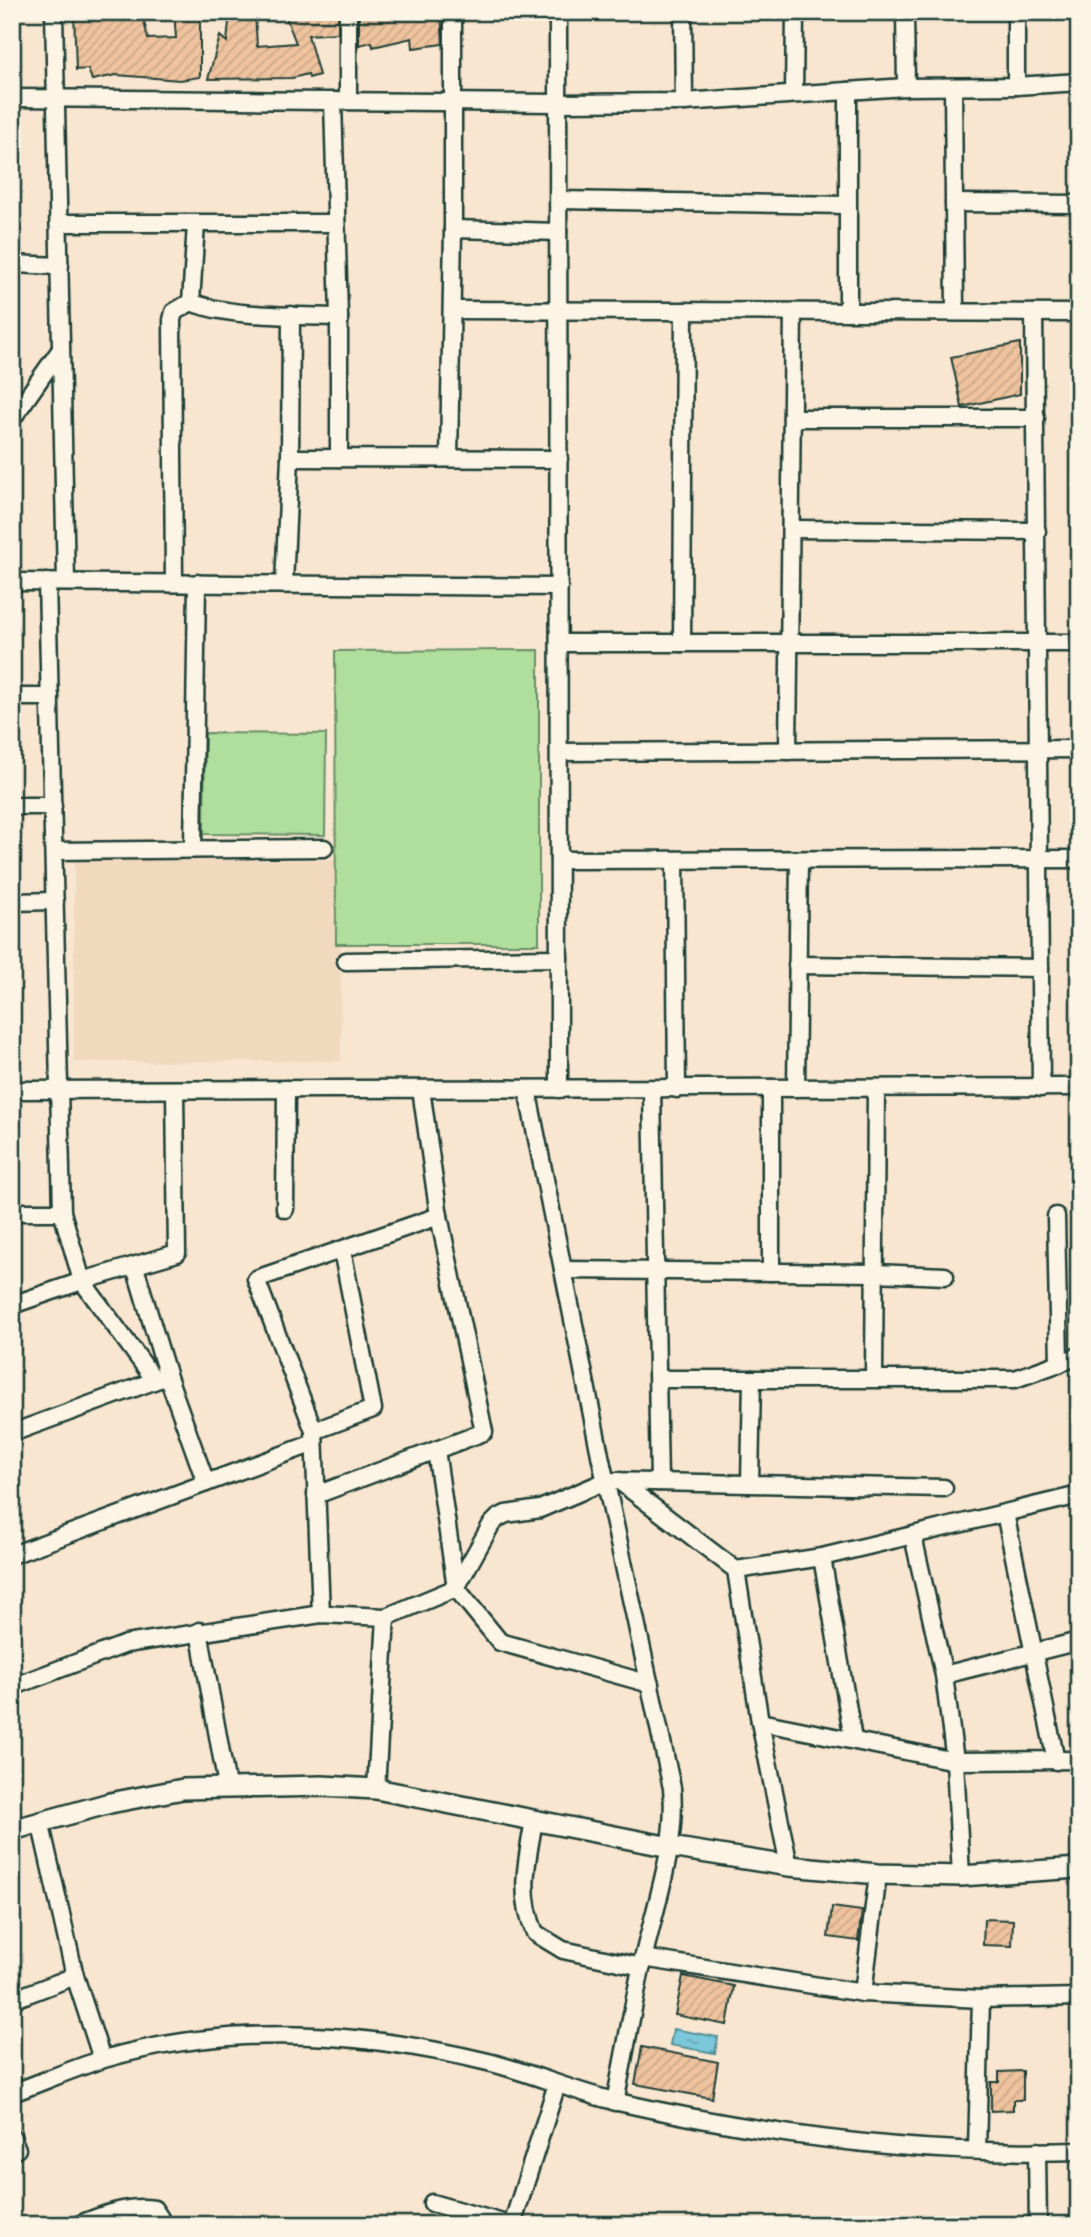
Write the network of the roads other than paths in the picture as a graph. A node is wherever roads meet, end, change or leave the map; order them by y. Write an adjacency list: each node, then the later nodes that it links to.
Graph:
1 (54, 12): 16 (street)
2 (348, 12): 17 (street)
3 (453, 12): 18 (street)
4 (558, 12): 20 (street)
5 (683, 12): 19 (street)
6 (795, 12): 14 (street)
7 (905, 12): 11 (street)
8 (1016, 12): 10 (street)
9 (1079, 82): 10 (street)
10 (1016, 86): 12 (street)
11 (906, 87): 12 (street); 13 (street)
12 (953, 87): 22 (street)
13 (848, 91): 14 (street); 24 (street)
14 (794, 94): 19 (street)
15 (12, 98): 16 (street)
16 (56, 98): 17 (street); 25 (street)
17 (340, 101): 18 (street); 27 (street)
18 (453, 102): 20 (street); 28 (street)
19 (684, 102): 20 (street)
20 (558, 103): 21 (street)
21 (559, 200): 24 (street); 29 (street)
22 (954, 203): 23 (street); 38 (street)
23 (1079, 204)
24 (847, 205): 37 (street)
25 (59, 223): 26 (street); 31 (street)
26 (196, 223): 27 (street); 32 (street)
27 (335, 223): 42 (street)
28 (453, 229): 29 (street); 33 (street)
29 (558, 232): 34 (street)
30 (12, 264): 31 (street)
31 (60, 266): 43 (street)
32 (191, 302): 41 (street); 56 (street)
33 (452, 310): 34 (street); 49 (street)
34 (559, 311): 35 (street); 50 (street)
35 (684, 311): 36 (street); 61 (street)
36 (793, 312): 37 (street); 44 (street)
37 (848, 312): 38 (street)
38 (955, 312): 39 (street)
39 (1034, 313): 40 (street); 45 (street)
40 (1079, 313)
41 (291, 315): 42 (street); 47 (street)
42 (338, 317): 48 (street)
43 (61, 349): 46 (street); 55 (street)
44 (792, 418): 45 (street); 51 (street)
45 (1035, 418): 52 (street)
46 (12, 419)
47 (290, 458): 48 (street); 58 (street)
48 (339, 458): 49 (street)
49 (449, 458): 50 (street)
50 (559, 459): 59 (street)
51 (791, 529): 52 (street); 62 (street)
52 (1037, 531): 63 (street)
53 (12, 582): 54 (street)
54 (47, 582): 55 (street); 66 (street)
55 (66, 582): 56 (street)
56 (174, 583): 57 (street)
57 (197, 583): 58 (street); 74 (street)
58 (284, 584): 59 (street)
59 (559, 587): 60 (street)
60 (559, 643): 61 (street); 70 (street)
61 (682, 643): 62 (street)
62 (789, 643): 63 (street); 69 (street)
63 (1037, 643): 64 (street); 67 (street)
64 (1079, 643)
65 (12, 697): 66 (street)
66 (50, 697): 72 (street)
67 (1038, 749): 68 (street); 69 (street); 77 (street)
68 (1079, 749)
69 (788, 751): 70 (street)
70 (559, 752): 79 (street)
71 (12, 806): 72 (street)
72 (53, 806): 75 (street)
73 (324, 848): 74 (street)
74 (193, 849): 75 (street)
75 (54, 851): 81 (street)
76 (799, 859): 77 (street); 80 (street); 85 (street)
77 (1039, 859): 78 (street); 86 (street)
78 (1079, 859)
79 (559, 860): 80 (street); 83 (street)
80 (675, 860): 88 (street)
81 (55, 901): 82 (street); 98 (street)
82 (12, 902)
83 (559, 958): 84 (street); 95 (street)
84 (346, 961)
85 (797, 965): 86 (street); 90 (street)
86 (1040, 968): 92 (street)
87 (1079, 1087): 92 (street)
88 (677, 1088): 89 (street); 96 (street)
89 (771, 1088): 90 (street); 110 (street)
90 (796, 1088): 91 (street)
91 (876, 1088): 92 (street); 111 (street)
92 (1041, 1088)
93 (421, 1089): 94 (street); 100 (street); 104 (street)
94 (527, 1089): 95 (street); 108 (street)
95 (559, 1089): 96 (street)
96 (652, 1089): 109 (street)
97 (12, 1090): 98 (street)
98 (60, 1090): 99 (street); 103 (street)
99 (175, 1090): 100 (street); 107 (street)
100 (286, 1090): 101 (street)
101 (285, 1209)
102 (12, 1212): 103 (street)
103 (62, 1212): 113 (street)
104 (439, 1216): 106 (street); 123 (street)
105 (1056, 1216): 116 (street)
106 (342, 1250): 122 (street); 122 (street)
107 (135, 1267): 113 (street); 117 (street)
108 (564, 1270): 109 (street); 124 (street)
109 (656, 1271): 110 (street); 119 (street)
110 (771, 1272): 111 (street)
111 (874, 1273): 112 (street); 118 (street)
112 (945, 1276)
113 (82, 1281): 114 (street); 117 (street)
114 (12, 1305)
115 (1079, 1356): 116 (street)
116 (1059, 1364): 118 (street)
117 (161, 1378): 121 (street); 126 (street)
118 (874, 1378): 120 (street)
119 (658, 1379): 120 (street); 125 (street)
120 (752, 1379): 127 (street)
121 (12, 1433)
122 (314, 1437): 126 (street); 129 (street)
123 (436, 1450): 129 (street); 136 (street)
124 (613, 1481): 125 (street); 135 (street); 136 (street); 143 (street)
125 (659, 1482): 127 (street)
126 (206, 1483): 133 (street)
127 (750, 1483): 128 (street)
128 (944, 1488)
129 (316, 1495): 137 (street)
130 (1079, 1495): 131 (street)
131 (1005, 1513): 132 (street); 141 (street)
132 (913, 1535): 134 (street); 142 (street)
133 (12, 1555)
134 (822, 1558): 135 (street); 146 (street)
135 (736, 1570): 145 (street)
136 (456, 1588): 138 (street); 143 (street)
137 (321, 1614): 138 (street); 139 (street)
138 (386, 1617): 151 (street)
139 (199, 1631): 144 (street); 150 (street)
140 (1079, 1641): 141 (street)
141 (1033, 1652): 142 (street); 149 (street)
142 (944, 1675): 148 (street)
143 (650, 1684): 155 (street)
144 (12, 1687)
145 (760, 1722): 146 (street); 156 (street)
146 (853, 1739): 148 (street)
147 (1079, 1760): 149 (street)
148 (955, 1761): 149 (street); 159 (street)
149 (1056, 1761)
150 (227, 1786): 151 (street); 153 (street)
151 (376, 1789): 152 (street)
152 (534, 1820): 155 (street); 160 (street)
153 (40, 1821): 154 (street); 161 (street)
154 (12, 1829)
155 (670, 1847): 156 (street); 160 (street)
156 (789, 1866): 158 (street)
157 (1079, 1868): 159 (street)
158 (878, 1874): 159 (street); 162 (street)
159 (961, 1876)
160 (643, 1962): 162 (street); 169 (street)
161 (75, 1976): 165 (street); 166 (street)
162 (863, 1993): 164 (street)
163 (1079, 1997): 164 (street)
164 (981, 1999): 170 (street)
165 (12, 2000)
166 (102, 2059): 167 (street); 168 (street)
167 (557, 2084): 169 (street); 176 (street)
168 (12, 2093)
169 (615, 2102): 170 (street)
170 (977, 2150): 171 (street)
171 (1037, 2151): 172 (street); 177 (street)
172 (1079, 2151)
173 (432, 2203): 176 (street)
174 (78, 2225): 175 (street)
175 (162, 2225)
176 (511, 2225)
177 (1038, 2225)

